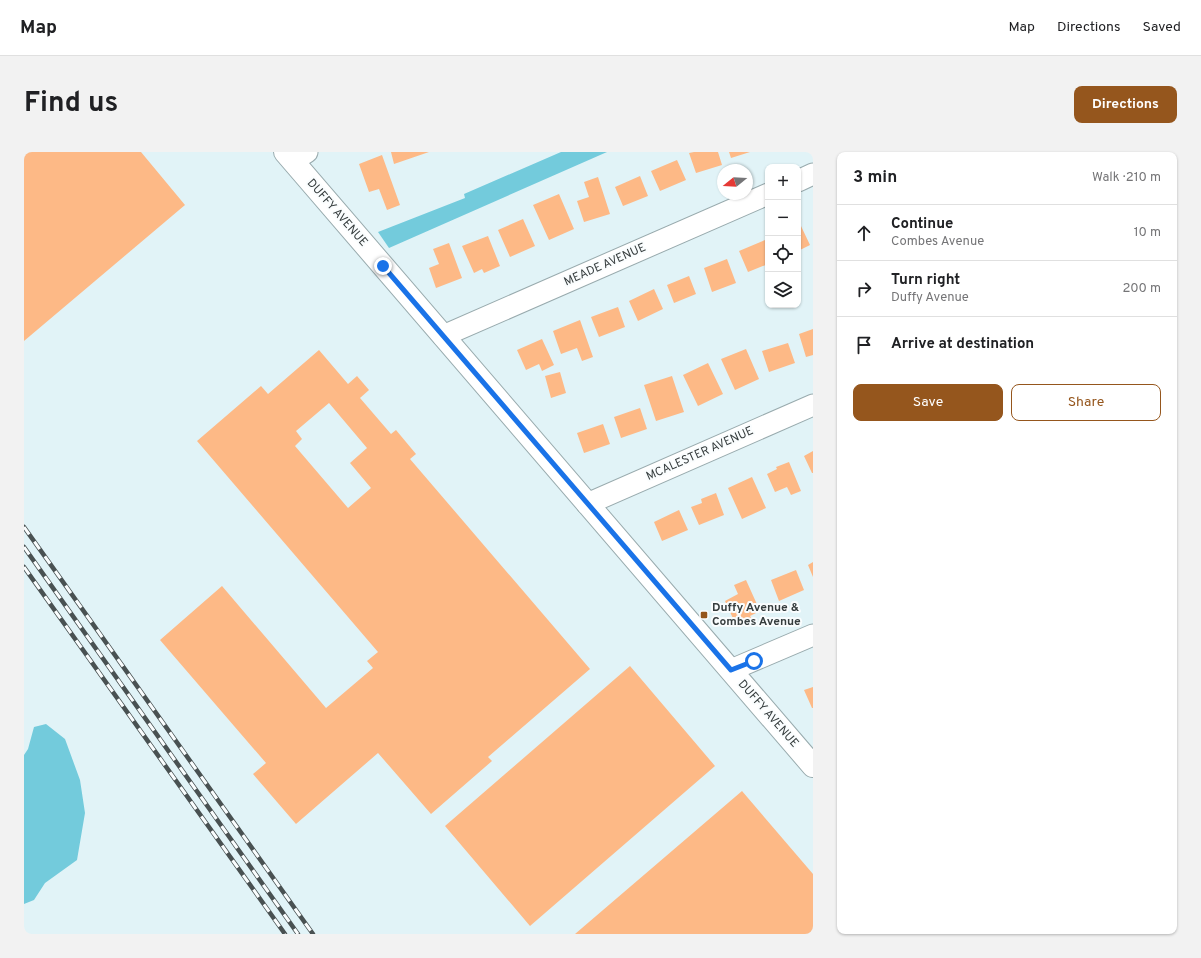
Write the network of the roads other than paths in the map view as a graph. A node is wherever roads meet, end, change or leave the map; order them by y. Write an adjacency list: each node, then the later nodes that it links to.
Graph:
1 (295, 155): 5 (street, DUFFY AVENUE)
2 (813, 174): 3 (street)
3 (801, 180)
4 (765, 195): 5 (street, MEADE AVENUE)
5 (443, 336): 7 (street, DUFFY AVENUE)
6 (813, 405): 7 (street, MCALESTER AVENUE)
7 (587, 504): 9 (street, DUFFY AVENUE)
8 (813, 635): 9 (street)
9 (731, 670): 10 (street, DUFFY AVENUE)
10 (813, 766)

